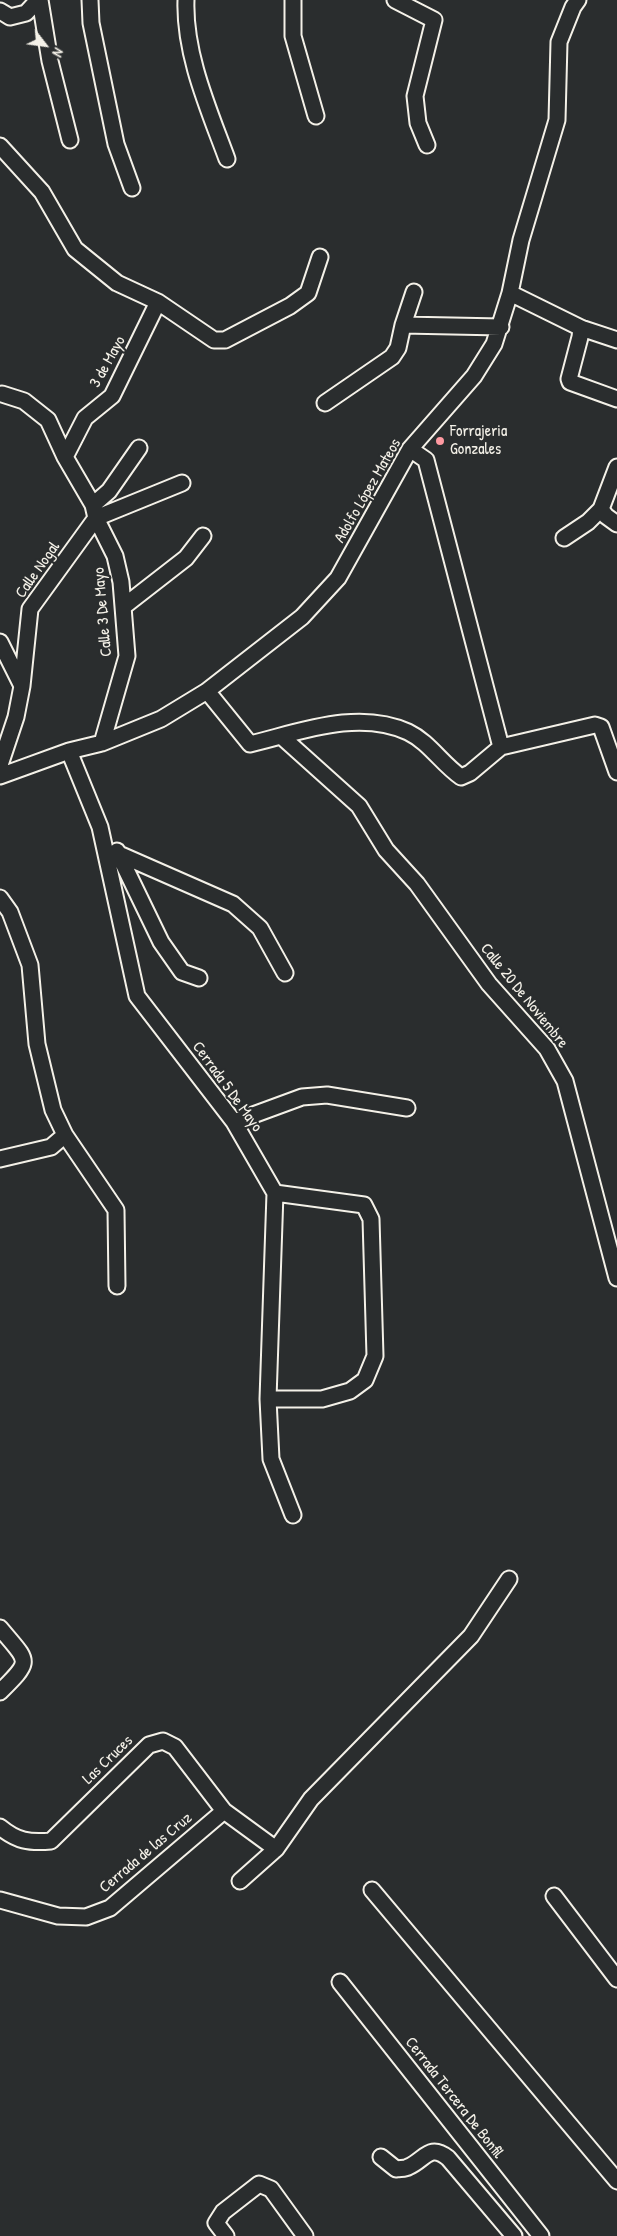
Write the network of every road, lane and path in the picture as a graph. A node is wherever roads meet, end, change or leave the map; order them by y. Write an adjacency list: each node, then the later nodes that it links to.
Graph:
1 (39, 0): 7 (street); 9 (street)
2 (90, 0): 13 (street)
3 (186, 0): 12 (street)
4 (293, 0): 8 (street)
5 (395, 0): 10 (street)
6 (578, 0): 16 (street, Adolfo López Mateos)
7 (0, 11)
8 (316, 116)
9 (70, 140)
10 (427, 145)
11 (0, 146): 17 (street)
12 (227, 159)
13 (132, 188)
14 (320, 256): 17 (street)
15 (414, 292): 18 (street)
16 (510, 293): 19 (street, Adolfo López Mateos); 20 (street)
17 (158, 302): 27 (street, 3 de Mayo)
18 (403, 325): 19 (street); 24 (street)
19 (501, 327): 26 (street, Adolfo López Mateos)
20 (581, 328): 21 (street); 23 (street)
21 (617, 340)
22 (2, 394): 27 (street, Calle 3 De Mayo)
23 (617, 399)
24 (325, 403)
25 (138, 448): 31 (street, Calle Nogal)
26 (410, 449): 38 (street, Adolfo López Mateos); 41 (street)
27 (65, 457): 31 (street, Calle 3 De Mayo)
28 (617, 467): 30 (street)
29 (182, 483): 31 (street)
30 (601, 509): 32 (street); 34 (street)
31 (95, 511): 35 (street, Calle 3 De Mayo); 37 (street, Calle Nogal)
32 (617, 524)
33 (203, 536): 35 (street)
34 (564, 538)
35 (123, 607): 40 (street, Calle 3 De Mayo)
36 (0, 642): 37 (street)
37 (22, 686): 43 (street, Calle Nogal)
38 (207, 691): 39 (street); 40 (street, Adolfo López Mateos)
39 (281, 736): 41 (street); 56 (street, Calle 20 De Noviembre)
40 (102, 742): 42 (street, Adolfo López Mateos)
41 (501, 748): 44 (street)
42 (69, 751): 45 (street, Adolfo López Mateos); 46 (street, Cerrada 5 De Mayo)
43 (0, 765)
44 (617, 772)
45 (0, 776)
46 (100, 827): 47 (street); 52 (street, Cerrada 5 De Mayo)
47 (119, 854): 49 (street); 50 (street)
48 (0, 898): 53 (street)
49 (285, 973)
50 (199, 978)
51 (407, 1108): 52 (street)
52 (234, 1122): 55 (street, Cerrada 5 De Mayo)
53 (65, 1135): 54 (street); 57 (street)
54 (0, 1158)
55 (276, 1193): 58 (street); 58 (street)
56 (617, 1278)
57 (117, 1286)
58 (268, 1399): 59 (street)
59 (293, 1515)
60 (510, 1579): 65 (street)
61 (0, 1628): 62 (street)
62 (0, 1692)
63 (224, 1811): 64 (street, Las Cruces); 65 (street, Las Cruces); 69 (street, Cerrada de las Cruz)
64 (0, 1827)
65 (276, 1849): 66 (street)
66 (240, 1881)
67 (372, 1890): 73 (street)
68 (554, 1896): 70 (street)
69 (0, 1900)
70 (617, 1979)
71 (340, 1982): 77 (street, Cerrada Tercera De Bonfil)
72 (381, 2157): 76 (street)
73 (617, 2180)
74 (226, 2236): 75 (street)
75 (305, 2236)
76 (514, 2236)
77 (541, 2236)

